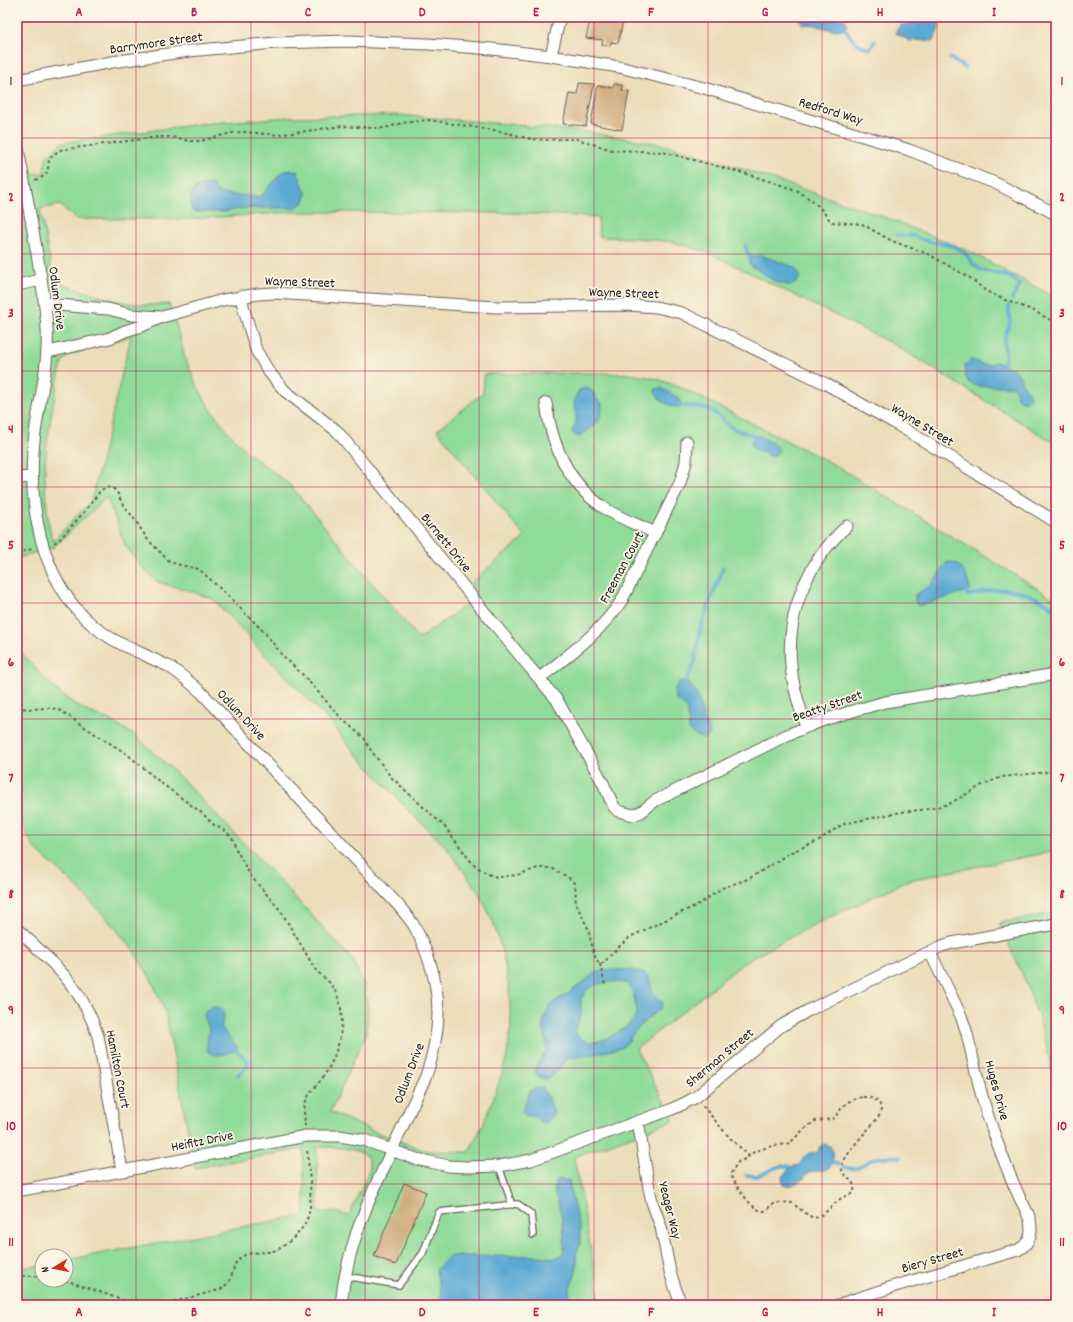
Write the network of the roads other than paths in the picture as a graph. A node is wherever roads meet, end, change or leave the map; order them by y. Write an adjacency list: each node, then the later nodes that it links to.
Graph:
1 (560, 17): 2 (street)
2 (551, 56): 3 (street, Barrymore Street); 4 (street, Barrymore Street)
3 (588, 62): 6 (street, Redford Way)
4 (17, 80)
5 (17, 144): 7 (street, Odlum Drive)
6 (1056, 214)
7 (41, 280): 8 (street); 10 (street, Odlum Drive)
8 (17, 285)
9 (241, 296): 11 (street, Wayne Street); 17 (street, Wayne Street); 21 (street, Burnett Drive)
10 (45, 304): 11 (street, Wayne Street); 12 (street, Odlum Drive)
11 (162, 317): 12 (street, Wayne Street)
12 (48, 352): 15 (street, Odlum Drive)
13 (546, 403): 19 (street)
14 (688, 442): 19 (street, Freeman Court)
15 (32, 477): 16 (street); 28 (street, Odlum Drive)
16 (17, 478)
17 (1056, 522)
18 (846, 526): 22 (street)
19 (656, 533): 21 (street, Freeman Court)
20 (1056, 674): 22 (street, Beatty Street)
21 (540, 678): 23 (street, Burnett Drive)
22 (806, 727): 23 (street, Beatty Street)
23 (625, 813)
24 (1056, 924): 26 (street, Sherman Street)
25 (17, 929): 30 (street, Hamilton Court)
26 (930, 952): 27 (street, Sherman Street); 34 (street, Huges Drive)
27 (638, 1121): 29 (street, Sherman Street); 37 (street, Yeager Way)
28 (392, 1150): 29 (street, Sherman Street); 30 (street, Heifitz Drive); 35 (street, Odlum Drive)
29 (499, 1166): 32 (lane)
30 (122, 1171): 31 (street, Heifitz Drive)
31 (17, 1191)
32 (512, 1205): 33 (lane); 35 (lane)
33 (534, 1235)
34 (1030, 1237): 38 (street, Biery Street)
35 (345, 1276): 36 (street, Odlum Drive)
36 (341, 1305)
37 (681, 1305)
38 (838, 1305)

